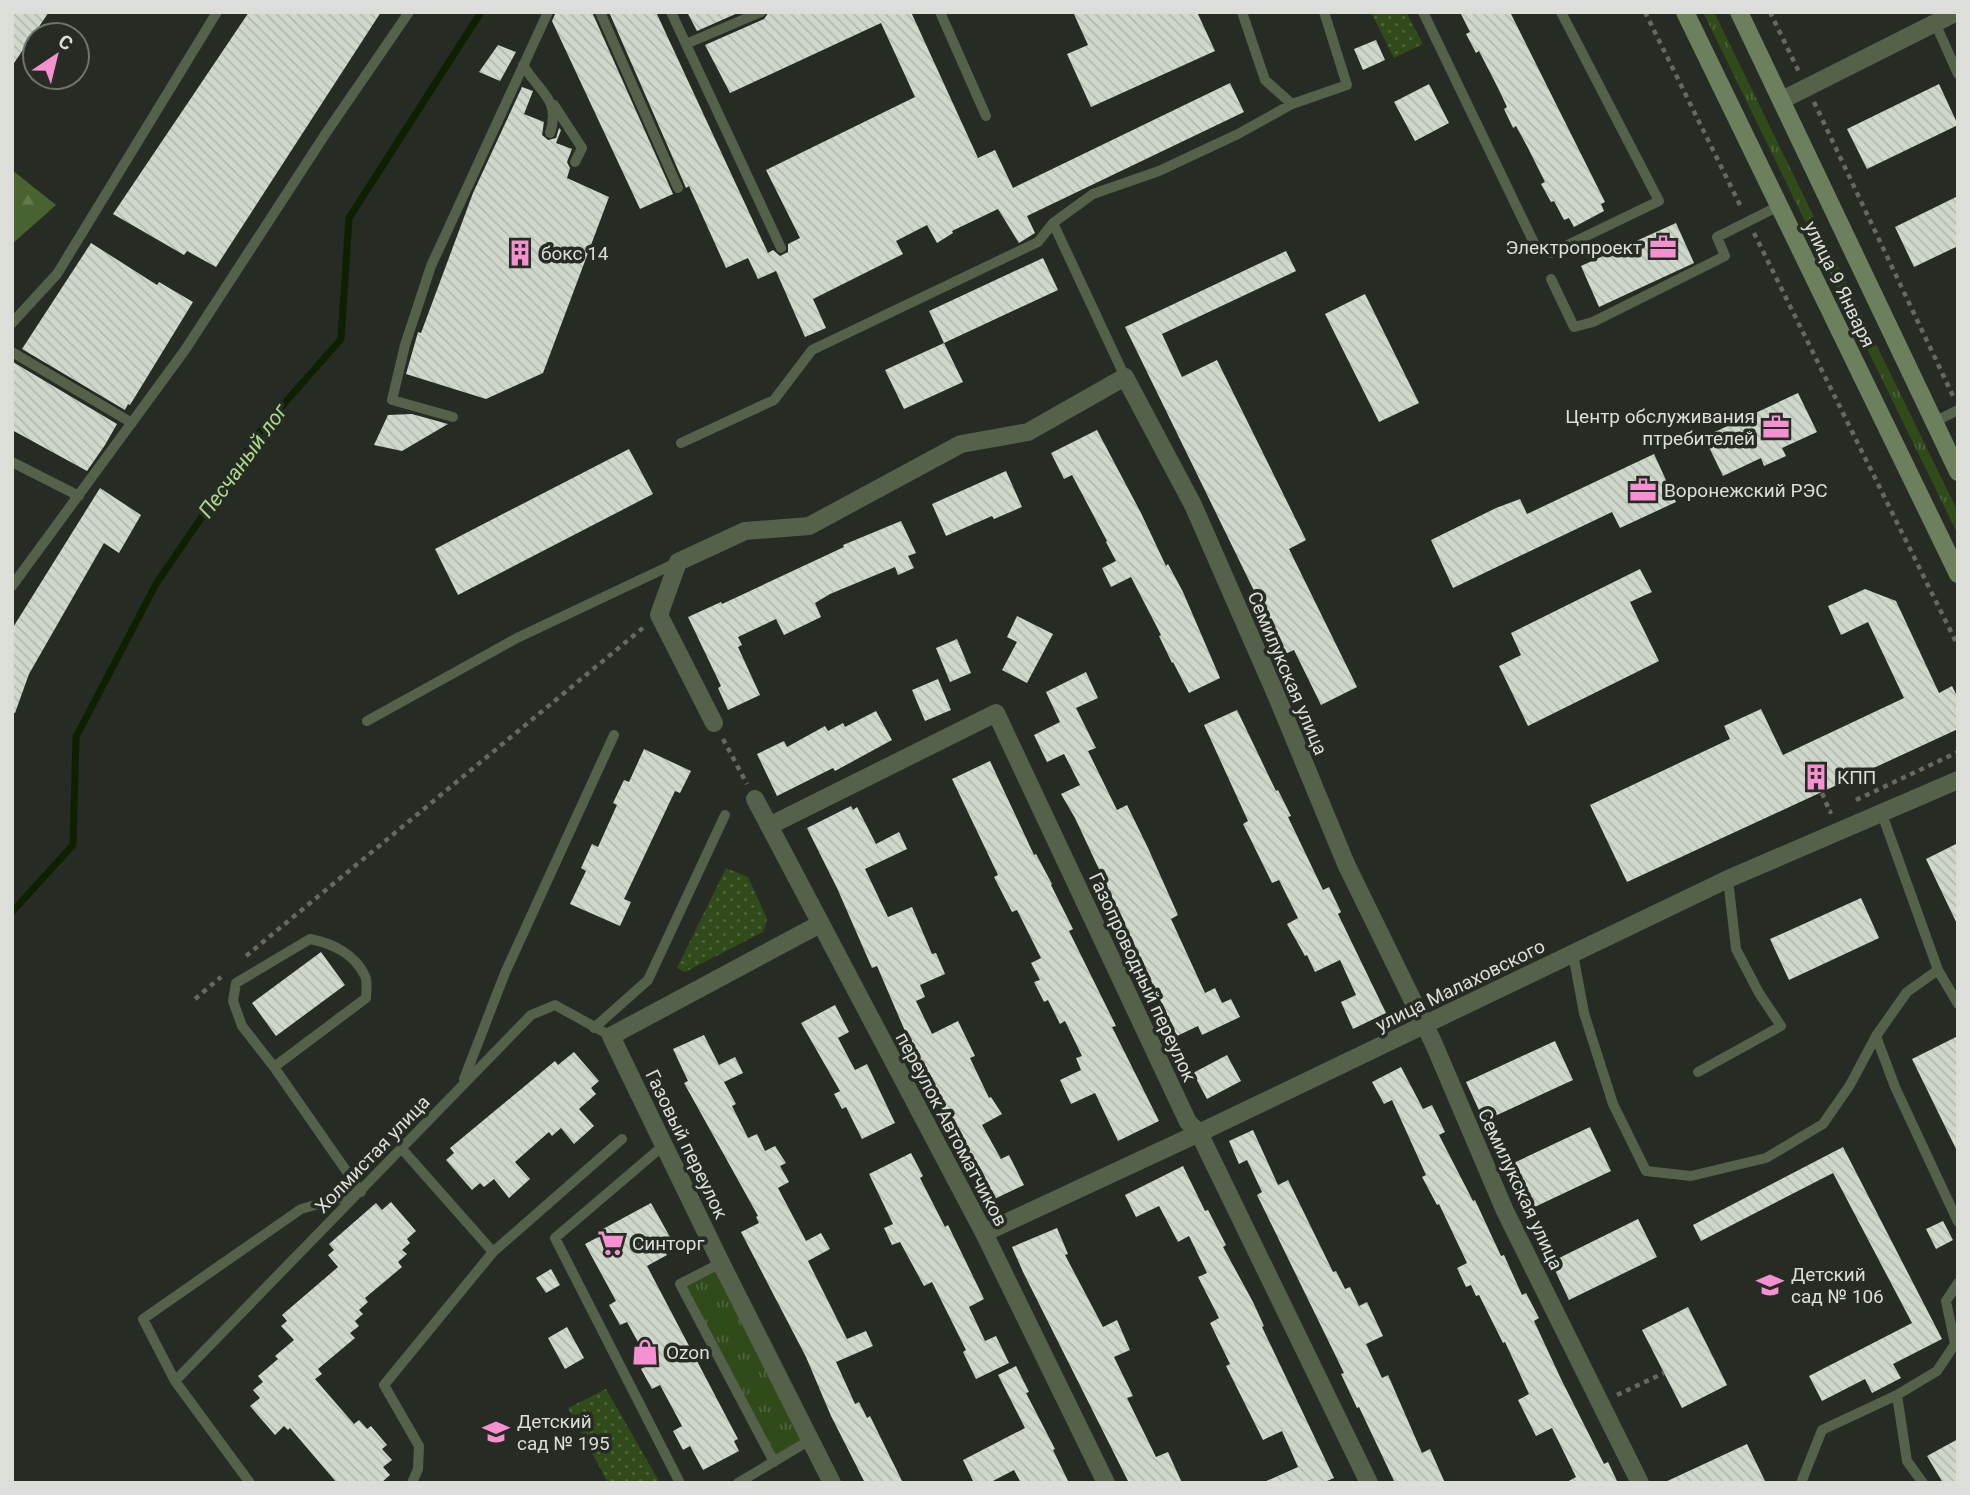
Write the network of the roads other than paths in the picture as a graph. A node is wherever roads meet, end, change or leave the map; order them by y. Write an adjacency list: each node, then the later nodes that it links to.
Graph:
1 (217, 12): 30 (lane)
2 (409, 12): 36 (lane)
3 (548, 12): 17 (lane)
4 (600, 12): 25 (lane)
5 (671, 12): 16 (lane)
6 (761, 12): 16 (lane)
7 (940, 12): 22 (lane)
8 (1242, 12): 21 (lane)
9 (1324, 12): 21 (lane)
10 (1423, 12): 11 (lane)
11 (1560, 12)
12 (1685, 12): 26 (main road, улица 9 Января)
13 (1739, 12): 20 (main road, улица 9 Января)
14 (1957, 12): 15 (street)
15 (1935, 23): 18 (lane); 20 (street)
16 (686, 44): 28 (lane)
17 (523, 65): 19 (lane); 34 (lane)
18 (1958, 74)
19 (551, 100): 23 (lane); 24 (lane)
20 (1782, 100): 35 (main road, улица 9 Января)
21 (1292, 104): 27 (lane)
22 (986, 116)
23 (550, 133)
24 (575, 162)
25 (678, 188)
26 (1779, 206): 29 (lane); 42 (main road, улица 9 Января)
27 (1053, 223): 32 (lane); 37 (lane)
28 (781, 248)
29 (1551, 279)
30 (12, 323)
31 (12, 352): 36 (lane)
32 (1125, 377): 41 (street); 57 (street, Семилукская улица)
33 (1958, 407): 35 (lane)
34 (453, 417)
35 (1934, 422): 39 (main road, улица 9 Января)
36 (132, 423): 40 (lane)
37 (681, 443)
38 (12, 463): 40 (lane)
39 (1958, 472)
40 (79, 495): 43 (lane)
41 (678, 562): 44 (lane); 45 (street)
42 (1958, 574)
43 (12, 586)
44 (367, 721)
45 (714, 723)
46 (614, 735): 63 (lane)
47 (1958, 780): 49 (street, улица Малаховского)
48 (755, 799): 51 (street, переулок Автоматчиков)
49 (1882, 814): 52 (street, улица Малаховского); 55 (lane)
50 (725, 816): 58 (lane)
51 (769, 825): 53 (street, переулок Автоматчиков); 64 (street, Газопроводный переулок)
52 (1728, 879): 54 (street, улица Малаховского); 62 (lane)
53 (820, 923): 59 (street); 70 (street, переулок Автоматчиков)
54 (1573, 954): 57 (street, улица Малаховского); 60 (lane)
55 (1938, 970): 56 (lane); 60 (lane)
56 (1958, 1004)
57 (1424, 1026): 64 (street, улица Малаховского); 85 (street, Семилукская улица)
58 (594, 1028): 59 (lane, Холмистая улица); 63 (lane, Холмистая улица)
59 (611, 1035): 66 (street, Газовый переулок)
60 (1876, 1036): 69 (lane)
61 (274, 1067): 61 (lane); 68 (lane)
62 (1698, 1072)
63 (461, 1086): 67 (lane, Холмистая улица)
64 (1199, 1133): 70 (street, улица Малаховского); 84 (street, Газопроводный переулок)
65 (622, 1139): 71 (lane)
66 (664, 1145): 72 (street, Газовый переулок); 80 (lane)
67 (402, 1149): 68 (lane, Холмистая улица); 71 (lane)
68 (361, 1192): 74 (lane, Холмистая улица); 74 (lane)
69 (1958, 1222)
70 (984, 1233): 83 (street, переулок Автоматчиков)
71 (492, 1252): 79 (lane)
72 (721, 1263): 76 (street, Газовый переулок); 77 (lane)
73 (1958, 1283): 75 (lane)
74 (175, 1381): 78 (lane)
75 (1897, 1395): 86 (lane); 87 (lane)
76 (810, 1440): 77 (lane); 82 (street, Газовый переулок)
77 (774, 1462): 81 (lane)
78 (250, 1483)
79 (412, 1483)
80 (680, 1483)
81 (738, 1483)
82 (832, 1483)
83 (1106, 1483)
84 (1369, 1483)
85 (1640, 1483)
86 (1801, 1483)
87 (1923, 1483)

